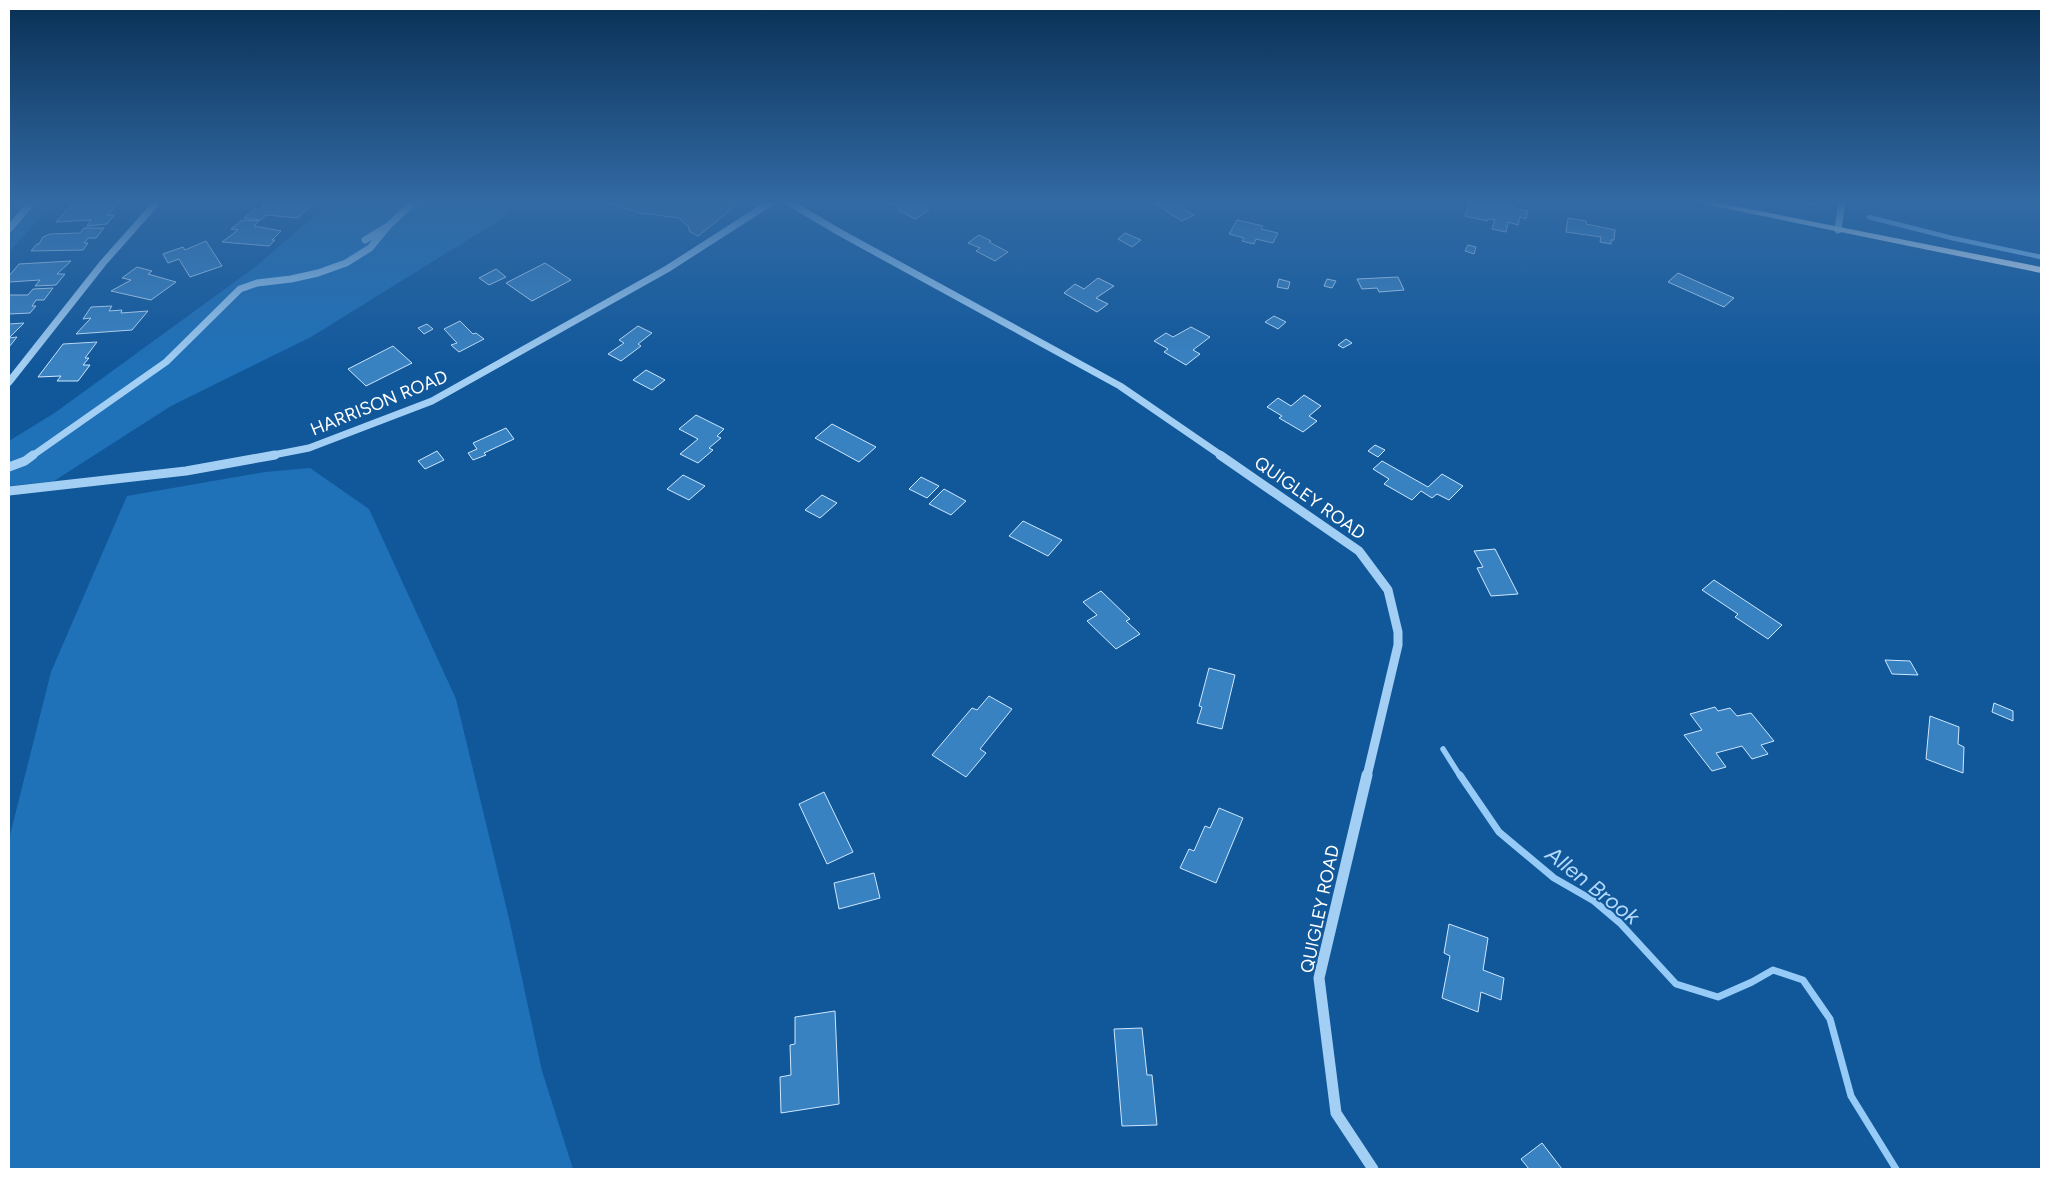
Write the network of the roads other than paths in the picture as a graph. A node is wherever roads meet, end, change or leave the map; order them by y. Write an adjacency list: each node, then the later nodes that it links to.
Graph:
1 (109, 256): 7 (street)
2 (356, 256): 8 (street)
3 (688, 256): 9 (street, HARRISON ROAD)
4 (882, 256): 10 (street, QUIGLEY ROAD)
5 (1970, 256): 6 (main road)
6 (2041, 270)
7 (9, 382)
8 (9, 467)
9 (9, 491)
10 (1373, 1169)

